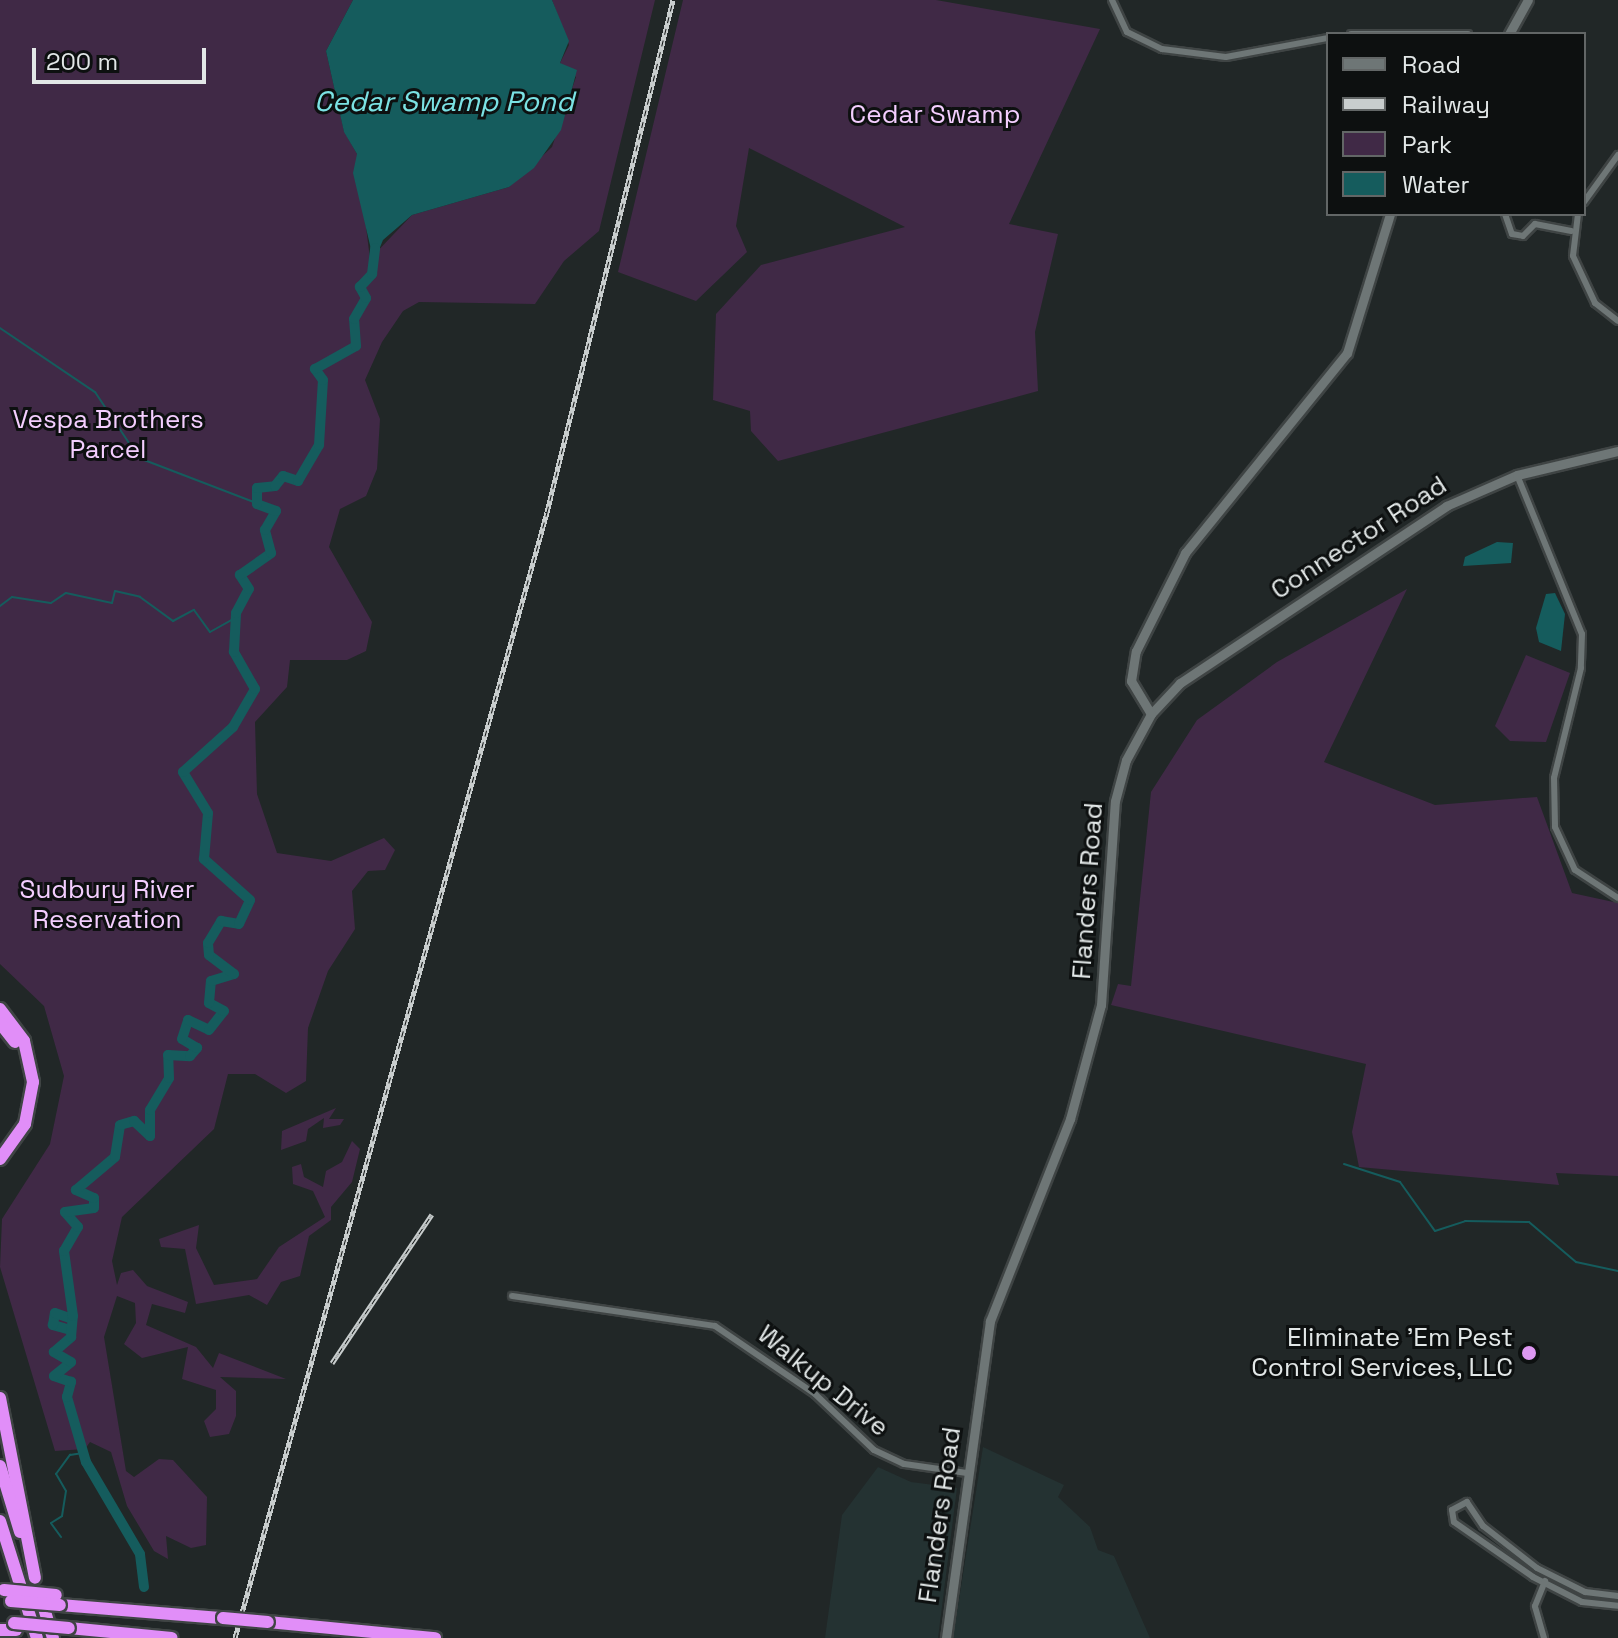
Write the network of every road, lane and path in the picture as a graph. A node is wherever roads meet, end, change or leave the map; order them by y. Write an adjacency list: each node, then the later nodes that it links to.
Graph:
1 (1112, 0): 4 (street)
2 (1528, 0): 3 (main road)
3 (1510, 32)
4 (1326, 38)
5 (1618, 155): 6 (street)
6 (1586, 199)
7 (1390, 216): 16 (main road)
8 (1506, 216): 11 (street)
9 (1532, 216): 11 (street)
10 (1577, 216): 12 (street)
11 (1535, 224): 12 (street)
12 (1571, 231): 13 (street)
13 (1618, 321)
14 (1618, 451): 15 (main road, Connector Road)
15 (1517, 475): 16 (main road, Connector Road); 17 (street)
16 (1151, 714): 25 (main road, Flanders Road)
17 (1618, 898)
18 (0, 1009): 21 (highway)
19 (0, 1023): 20 (highway)
20 (0, 1148)
21 (0, 1159)
22 (512, 1296): 25 (street, Walkup Drive)
23 (0, 1398): 28 (highway)
24 (0, 1466): 28 (highway)
25 (967, 1473): 40 (main road, Flanders Road)
26 (0, 1521): 36 (highway)
27 (1549, 1574): 29 (street); 29 (street); 31 (street)
28 (35, 1578): 37 (highway)
29 (1543, 1583): 32 (street); 41 (street)
30 (4, 1595): 39 (highway, bridge)
31 (1618, 1596)
32 (1618, 1606)
33 (0, 1622): 34 (highway)
34 (15, 1626): 35 (highway); 38 (highway, bridge)
35 (0, 1630)
36 (37, 1638)
37 (53, 1638)
38 (172, 1638)
39 (435, 1638)
40 (946, 1638)
41 (1544, 1638)

